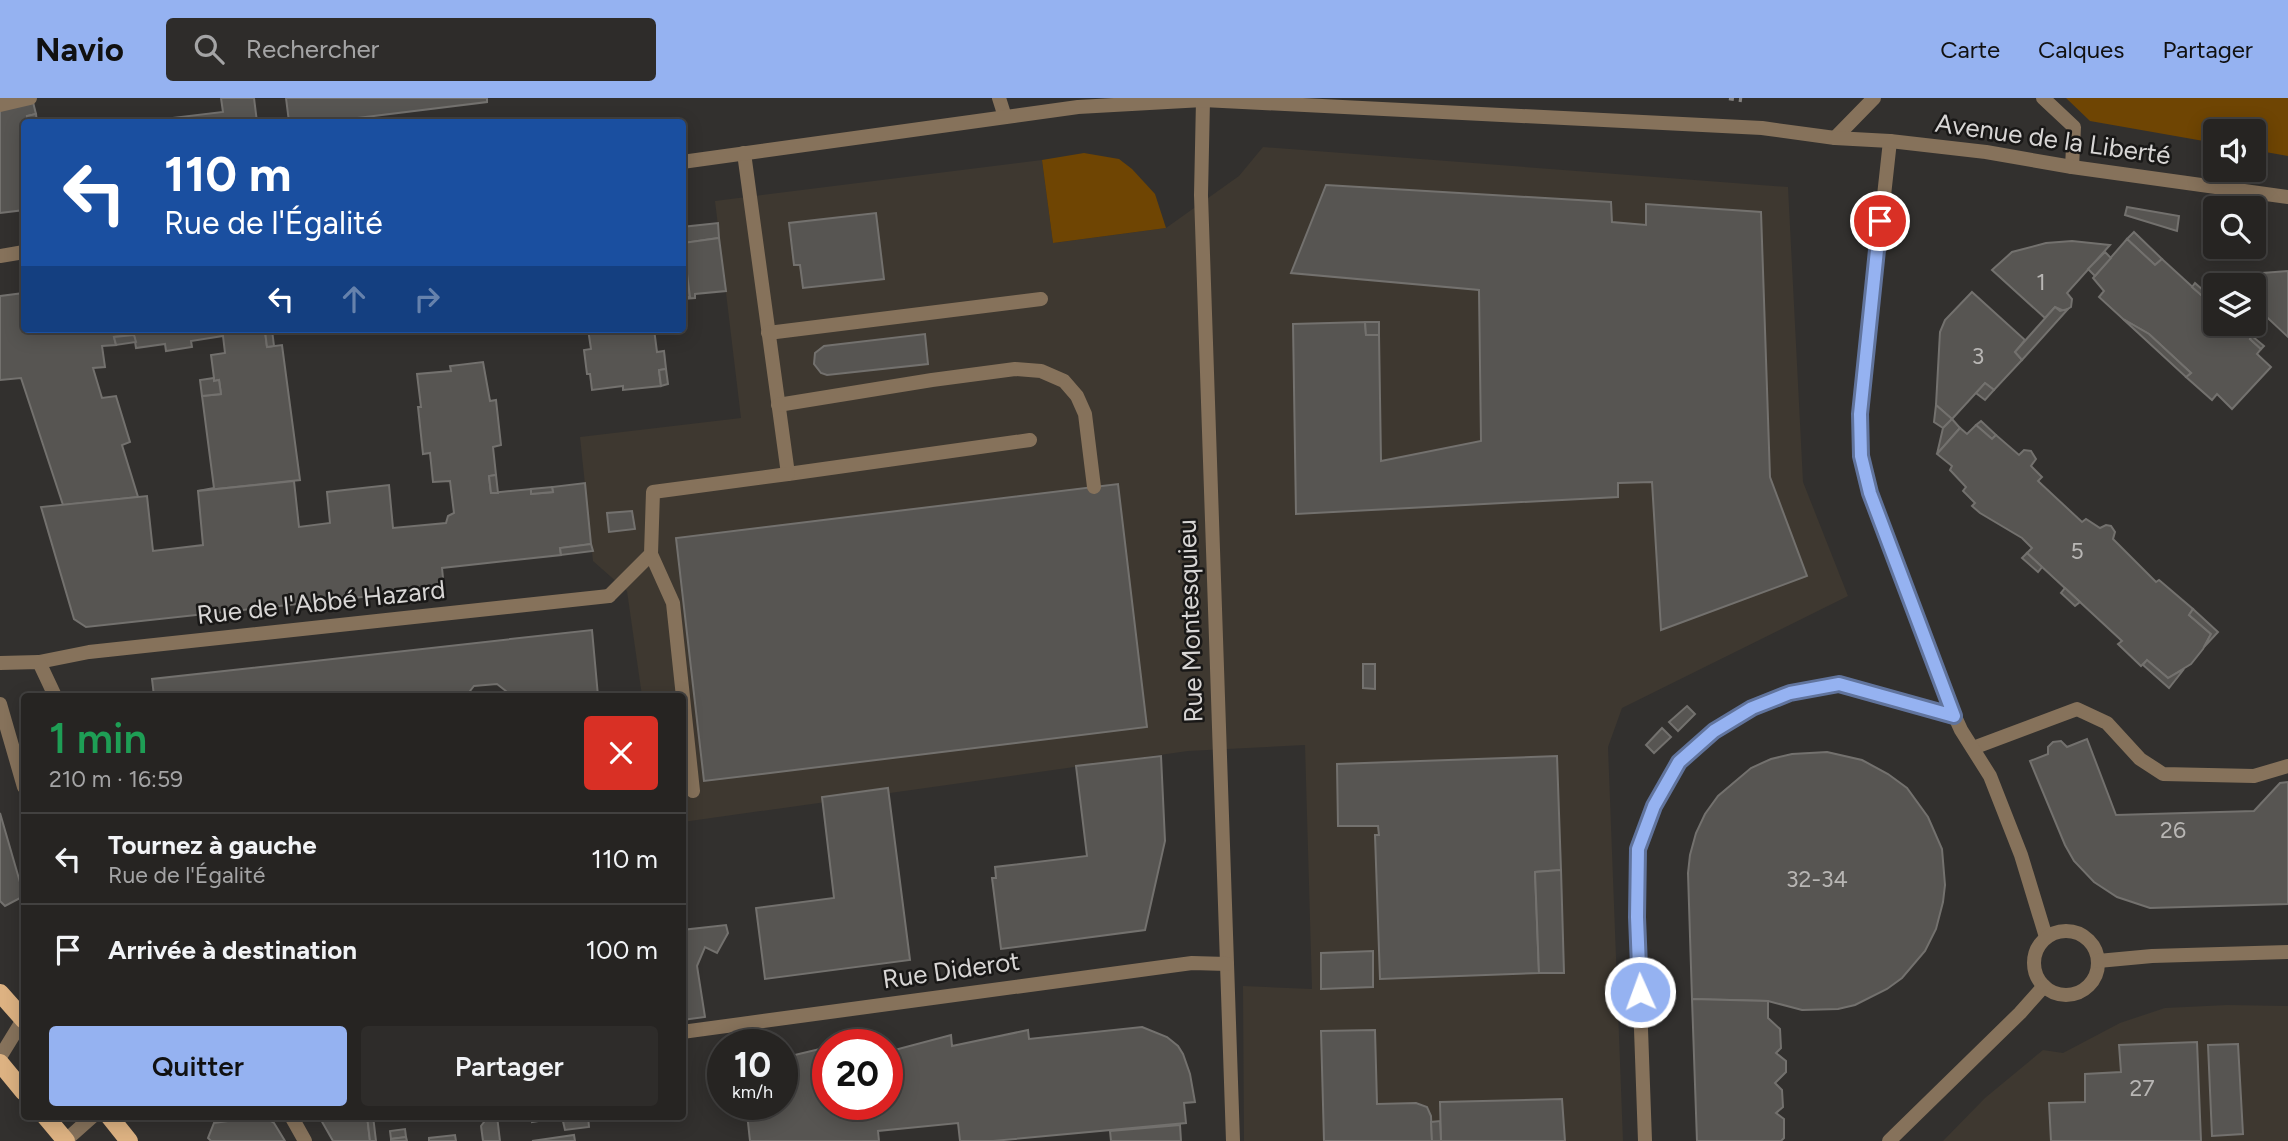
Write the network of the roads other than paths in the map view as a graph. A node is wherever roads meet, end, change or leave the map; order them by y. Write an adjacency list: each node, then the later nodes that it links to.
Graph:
1 (30, 98): 6 (street)
2 (999, 98): 7 (street)
3 (1874, 98): 8 (street)
4 (2043, 98): 12 (street)
5 (1203, 100): 7 (street, Avenue de la Liberté); 8 (street, Avenue de la Liberté); 37 (street, Rue Montesquieu)
6 (0, 105)
7 (1005, 117): 10 (street, Avenue de la Liberté)
8 (1835, 138): 9 (street, Avenue de la Liberté)
9 (1890, 141): 12 (street, Avenue de la Liberté); 28 (street)
10 (744, 153): 11 (street, Avenue de la Liberté); 17 (street)
11 (686, 161)
12 (2072, 167): 13 (street, Avenue de la Liberté)
13 (2288, 197)
14 (21, 253): 15 (street)
15 (0, 256)
16 (1041, 299): 17 (street)
17 (768, 333): 18 (street)
18 (778, 405): 20 (street); 21 (street)
19 (1030, 440): 20 (street)
20 (788, 474): 22 (street)
21 (1094, 487)
22 (651, 554): 23 (street, Rue de l'Abbé Hazard); 26 (street)
23 (39, 662): 24 (street, Rue de l'Abbé Hazard); 25 (street)
24 (0, 663)
25 (54, 693)
26 (683, 693)
27 (0, 704): 32 (street)
28 (1954, 716): 30 (street); 54 (street)
29 (686, 725): 33 (street)
30 (1973, 748): 31 (street); 34 (street)
31 (2288, 766)
32 (21, 777)
33 (693, 791)
34 (2046, 937): 36 (street); 38 (street)
35 (2288, 952): 36 (street)
36 (2098, 961): 38 (street)
37 (1227, 964): 42 (street, Rue Diderot); 53 (street, Rue Montesquieu)
38 (2044, 986): 55 (street)
39 (0, 993): 40 (main road)
40 (21, 1016)
41 (21, 1024): 43 (street)
42 (686, 1031)
43 (0, 1057)
44 (0, 1063): 45 (main road)
45 (21, 1088)
46 (48, 1120): 50 (main road)
47 (89, 1120): 50 (street)
48 (111, 1120): 51 (main road)
49 (293, 1120): 52 (street)
50 (66, 1141)
51 (129, 1141)
52 (305, 1141)
53 (1233, 1141)
54 (1645, 1141)
55 (1889, 1141)

